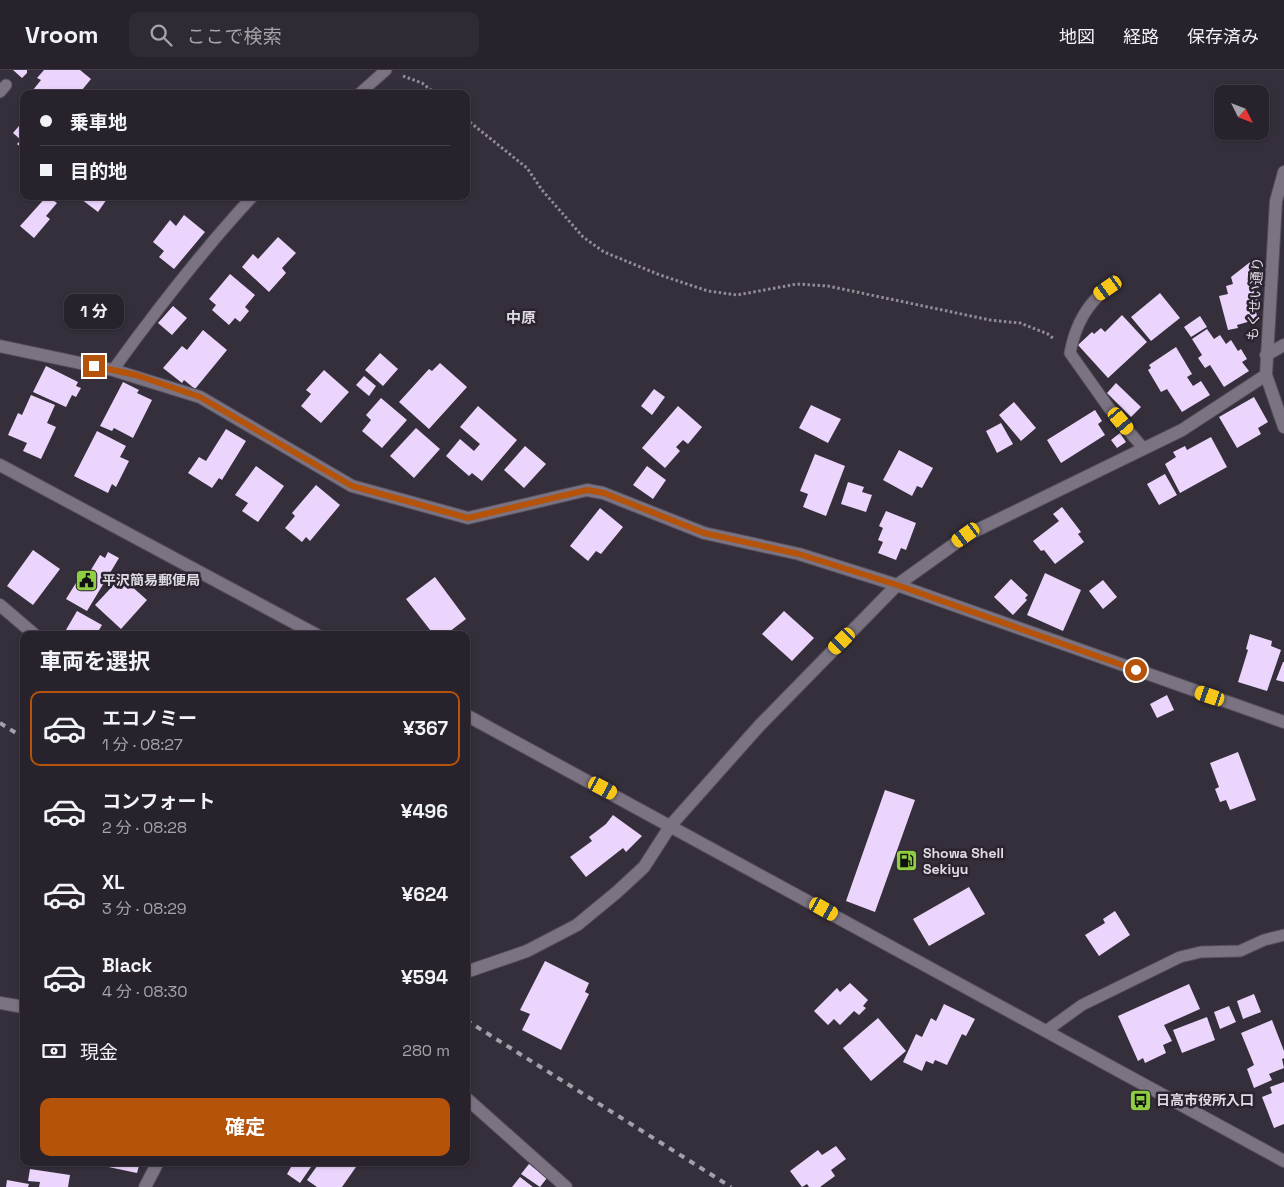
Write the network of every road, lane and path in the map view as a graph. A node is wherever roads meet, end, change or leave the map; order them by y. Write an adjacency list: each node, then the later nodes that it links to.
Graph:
1 (391, 72): 2 (lane); 3 (path)
2 (365, 90)
3 (430, 90)
4 (470, 122): 10 (path)
5 (1284, 172): 11 (street, もくせい通り)
6 (249, 200): 12 (lane)
7 (1108, 288): 10 (lane)
8 (1284, 345): 11 (street)
9 (0, 346): 12 (street)
10 (1070, 353): 15 (lane)
11 (1266, 355): 13 (street, もくせい通り)
12 (113, 370): 17 (street)
13 (1266, 375): 14 (street, もくせい通り); 15 (street)
14 (1284, 427)
15 (1144, 449): 17 (street)
16 (0, 465): 20 (street)
17 (897, 585): 22 (street); 23 (street)
18 (0, 605): 19 (street)
19 (29, 631)
20 (310, 631)
21 (470, 717): 23 (street)
22 (1284, 722)
23 (671, 825): 25 (street); 28 (street)
24 (1284, 935): 28 (lane)
25 (470, 971)
26 (0, 1003): 27 (street)
27 (20, 1006)
28 (1046, 1031): 30 (street)
29 (470, 1102): 33 (street)
30 (1284, 1162)
31 (156, 1166): 32 (street)
32 (145, 1187)
33 (566, 1187)

